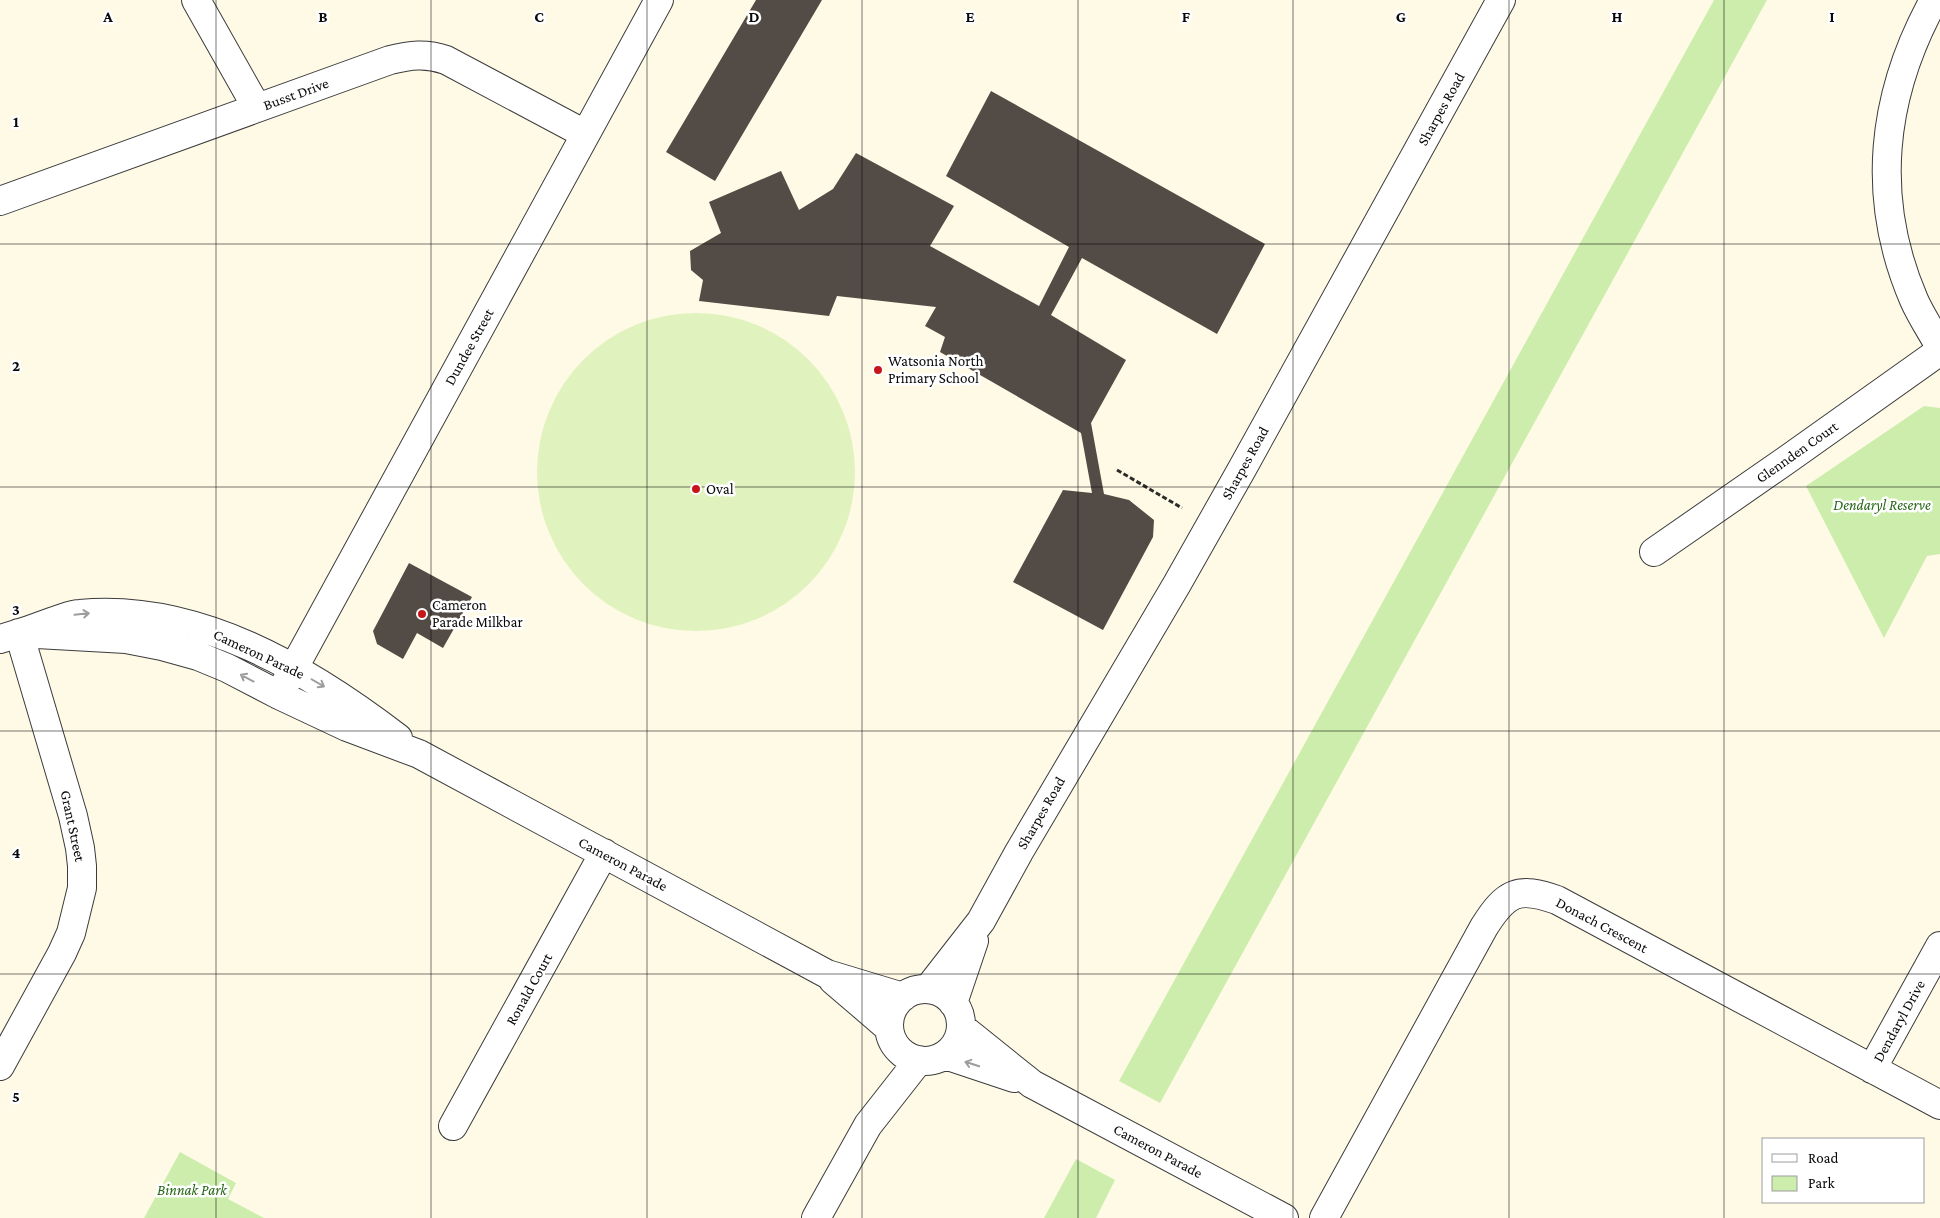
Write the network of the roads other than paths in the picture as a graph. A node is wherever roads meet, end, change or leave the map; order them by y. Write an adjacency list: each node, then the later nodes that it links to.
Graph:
1 (196, 0): 5 (street)
2 (659, 0): 6 (street, Dundee Street)
3 (1500, 0): 15 (street, Sharpes Road)
4 (1934, 0): 8 (street)
5 (257, 108): 6 (street, Busst Drive); 7 (street, Busst Drive)
6 (585, 134): 11 (street, Dundee Street)
7 (0, 201)
8 (1940, 349): 9 (street, Glennden Court)
9 (1654, 552)
10 (10, 636): 11 (street, Cameron Parade, one-way to 11); 12 (street, Cameron Parade, one-way to 10); 23 (street, Grant Street)
11 (293, 668): 12 (street, Dundee Street); 13 (street, Cameron Parade, one-way to 13)
12 (279, 695): 13 (street, Cameron Parade)
13 (419, 754): 14 (street, Cameron Parade)
14 (604, 853): 17 (street, Cameron Parade); 28 (street, Ronald Court)
15 (981, 921): 18 (street, Sharpes Road); 20 (street, Sharpes Road)
16 (1940, 946): 24 (street, Dendaryl Drive)
17 (827, 974): 19 (street, Cameron Parade); 21 (street, Cameron Parade)
18 (928, 989): 19 (street); 20 (street)
19 (902, 997): 21 (street)
20 (957, 1015): 22 (street); 25 (street, Cameron Parade)
21 (892, 1037): 22 (street); 27 (street)
22 (932, 1058): 25 (street, Cameron Parade, one-way to 22); 27 (street)
23 (0, 1066)
24 (1872, 1069): 26 (street, Donach Crescent); 31 (street, Donach Crescent)
25 (1032, 1084): 30 (street, Cameron Parade)
26 (1940, 1105)
27 (868, 1124): 29 (street)
28 (454, 1126)
29 (816, 1218)
30 (1284, 1218)
31 (1324, 1218)

